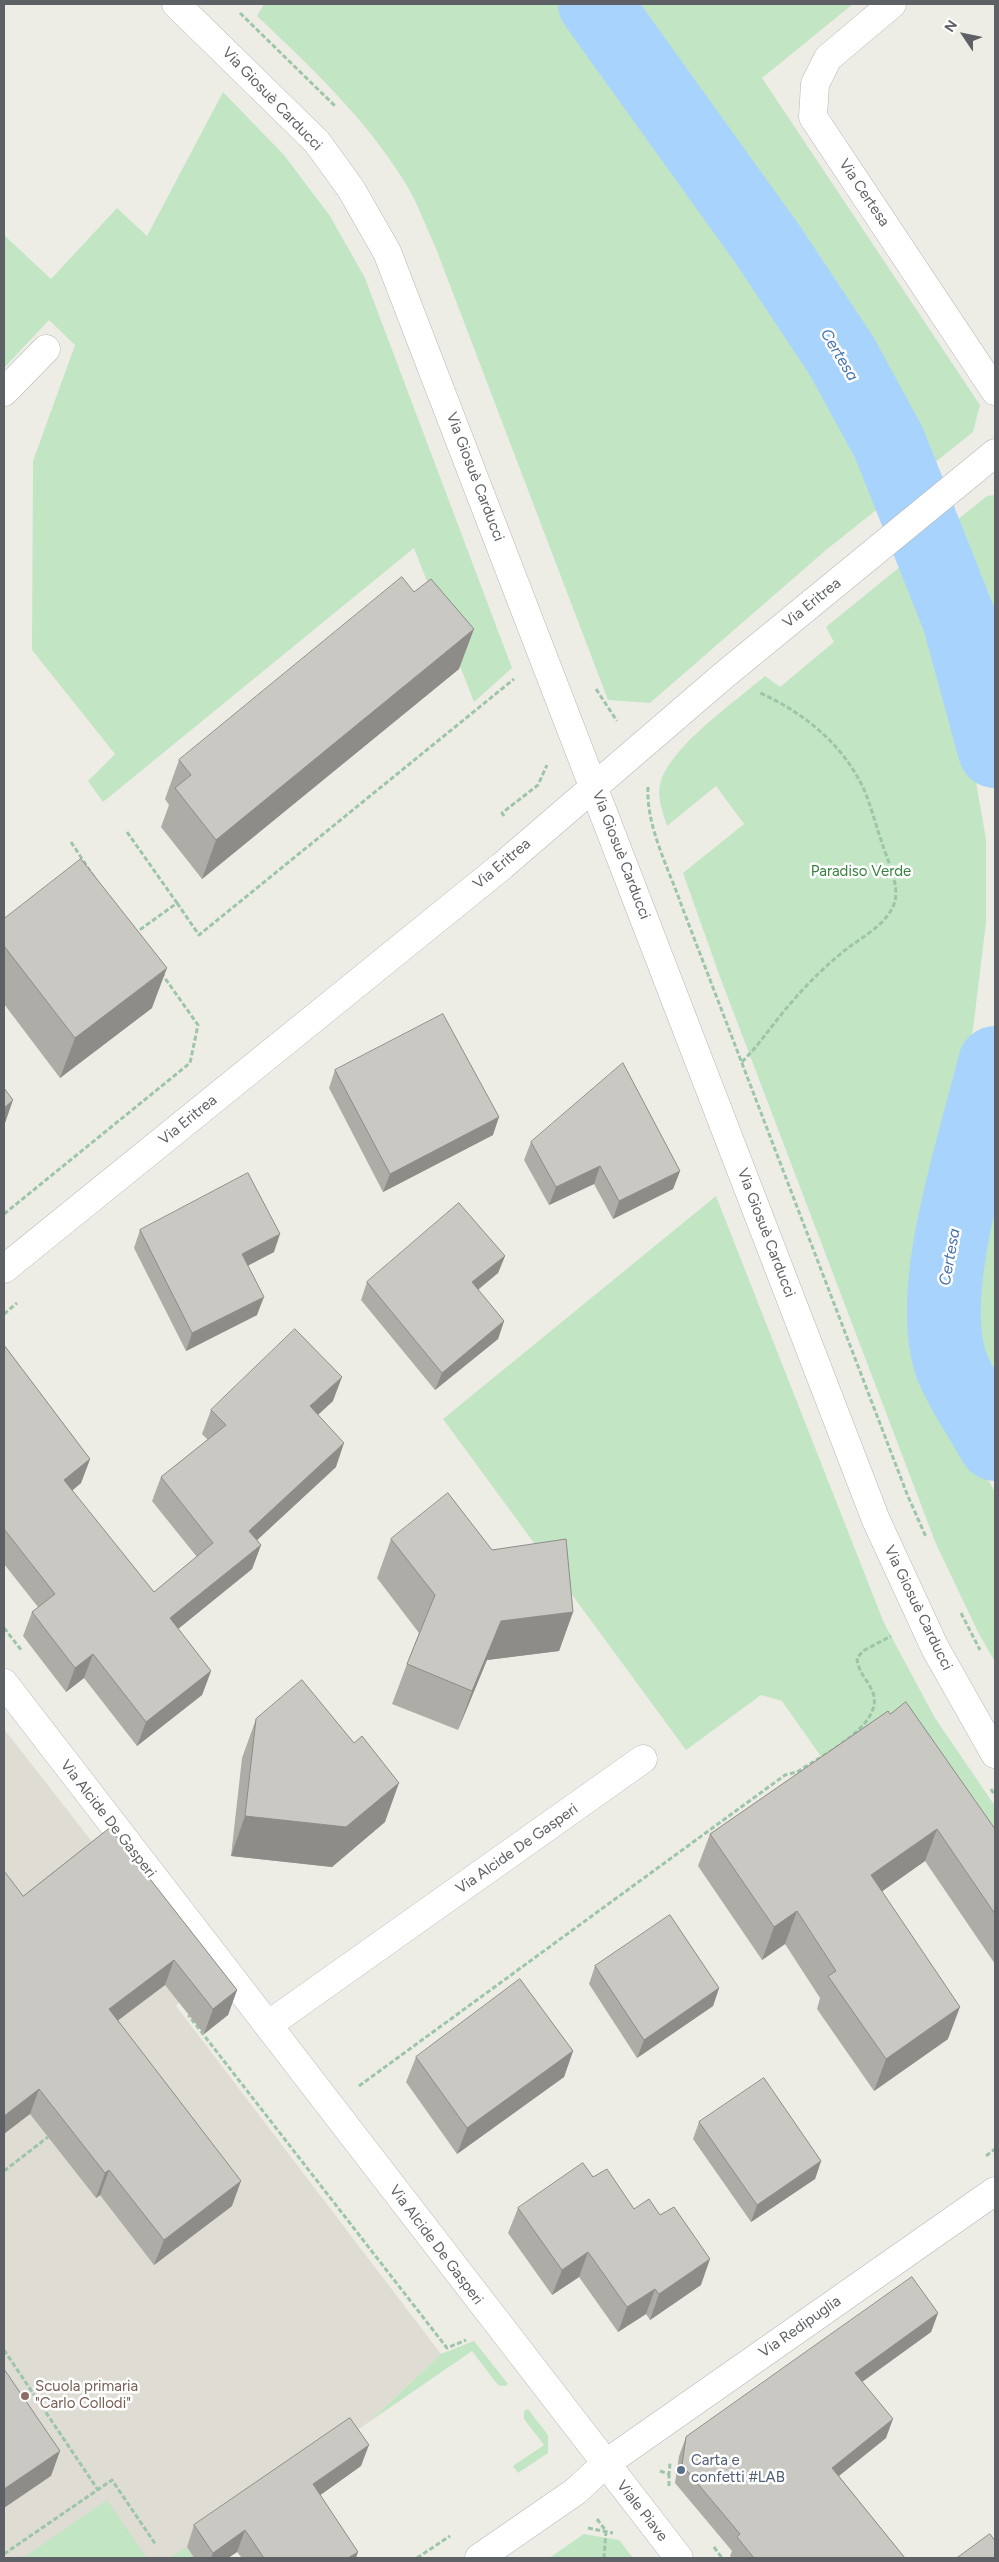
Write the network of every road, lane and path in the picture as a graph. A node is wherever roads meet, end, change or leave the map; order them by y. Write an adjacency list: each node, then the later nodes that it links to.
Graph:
1 (176, 4): 8 (street, Via Giosuè Carducci)
2 (892, 4): 4 (street, Via Certesa)
3 (46, 349): 5 (street)
4 (995, 391)
5 (4, 392)
6 (995, 453): 7 (street, Via Eritrea)
7 (724, 676): 8 (street, Via Eritrea); 16 (path)
8 (594, 786): 18 (street, Via Eritrea); 21 (street, Via Giosuè Carducci)
9 (127, 832): 13 (path)
10 (71, 842): 11 (path)
11 (97, 881)
12 (129, 927): 13 (path)
13 (134, 934): 14 (path)
14 (139, 942)
15 (161, 972): 17 (path)
16 (742, 1062)
17 (4, 1214)
18 (10, 1254)
19 (898, 1633): 25 (path)
20 (4, 1683): 24 (street, Via Alcide De Gasperi)
21 (995, 1754)
22 (643, 1759): 24 (street, Via Alcide De Gasperi)
23 (196, 2010): 29 (path)
24 (268, 2026): 31 (street, Via Alcide De Gasperi)
25 (357, 2088)
26 (48, 2137): 27 (path)
27 (4, 2171)
28 (995, 2191): 31 (street, Via Redipuglia)
29 (468, 2339)
30 (4, 2350): 32 (path)
31 (605, 2464): 38 (street, Via Redipuglia); 40 (street, Viale Piave)
32 (98, 2490): 36 (path); 37 (path)
33 (583, 2527): 34 (path)
34 (606, 2532): 35 (path); 39 (path)
35 (622, 2536)
36 (156, 2545)
37 (4, 2554)
38 (479, 2558)
39 (604, 2558)
40 (679, 2558)

